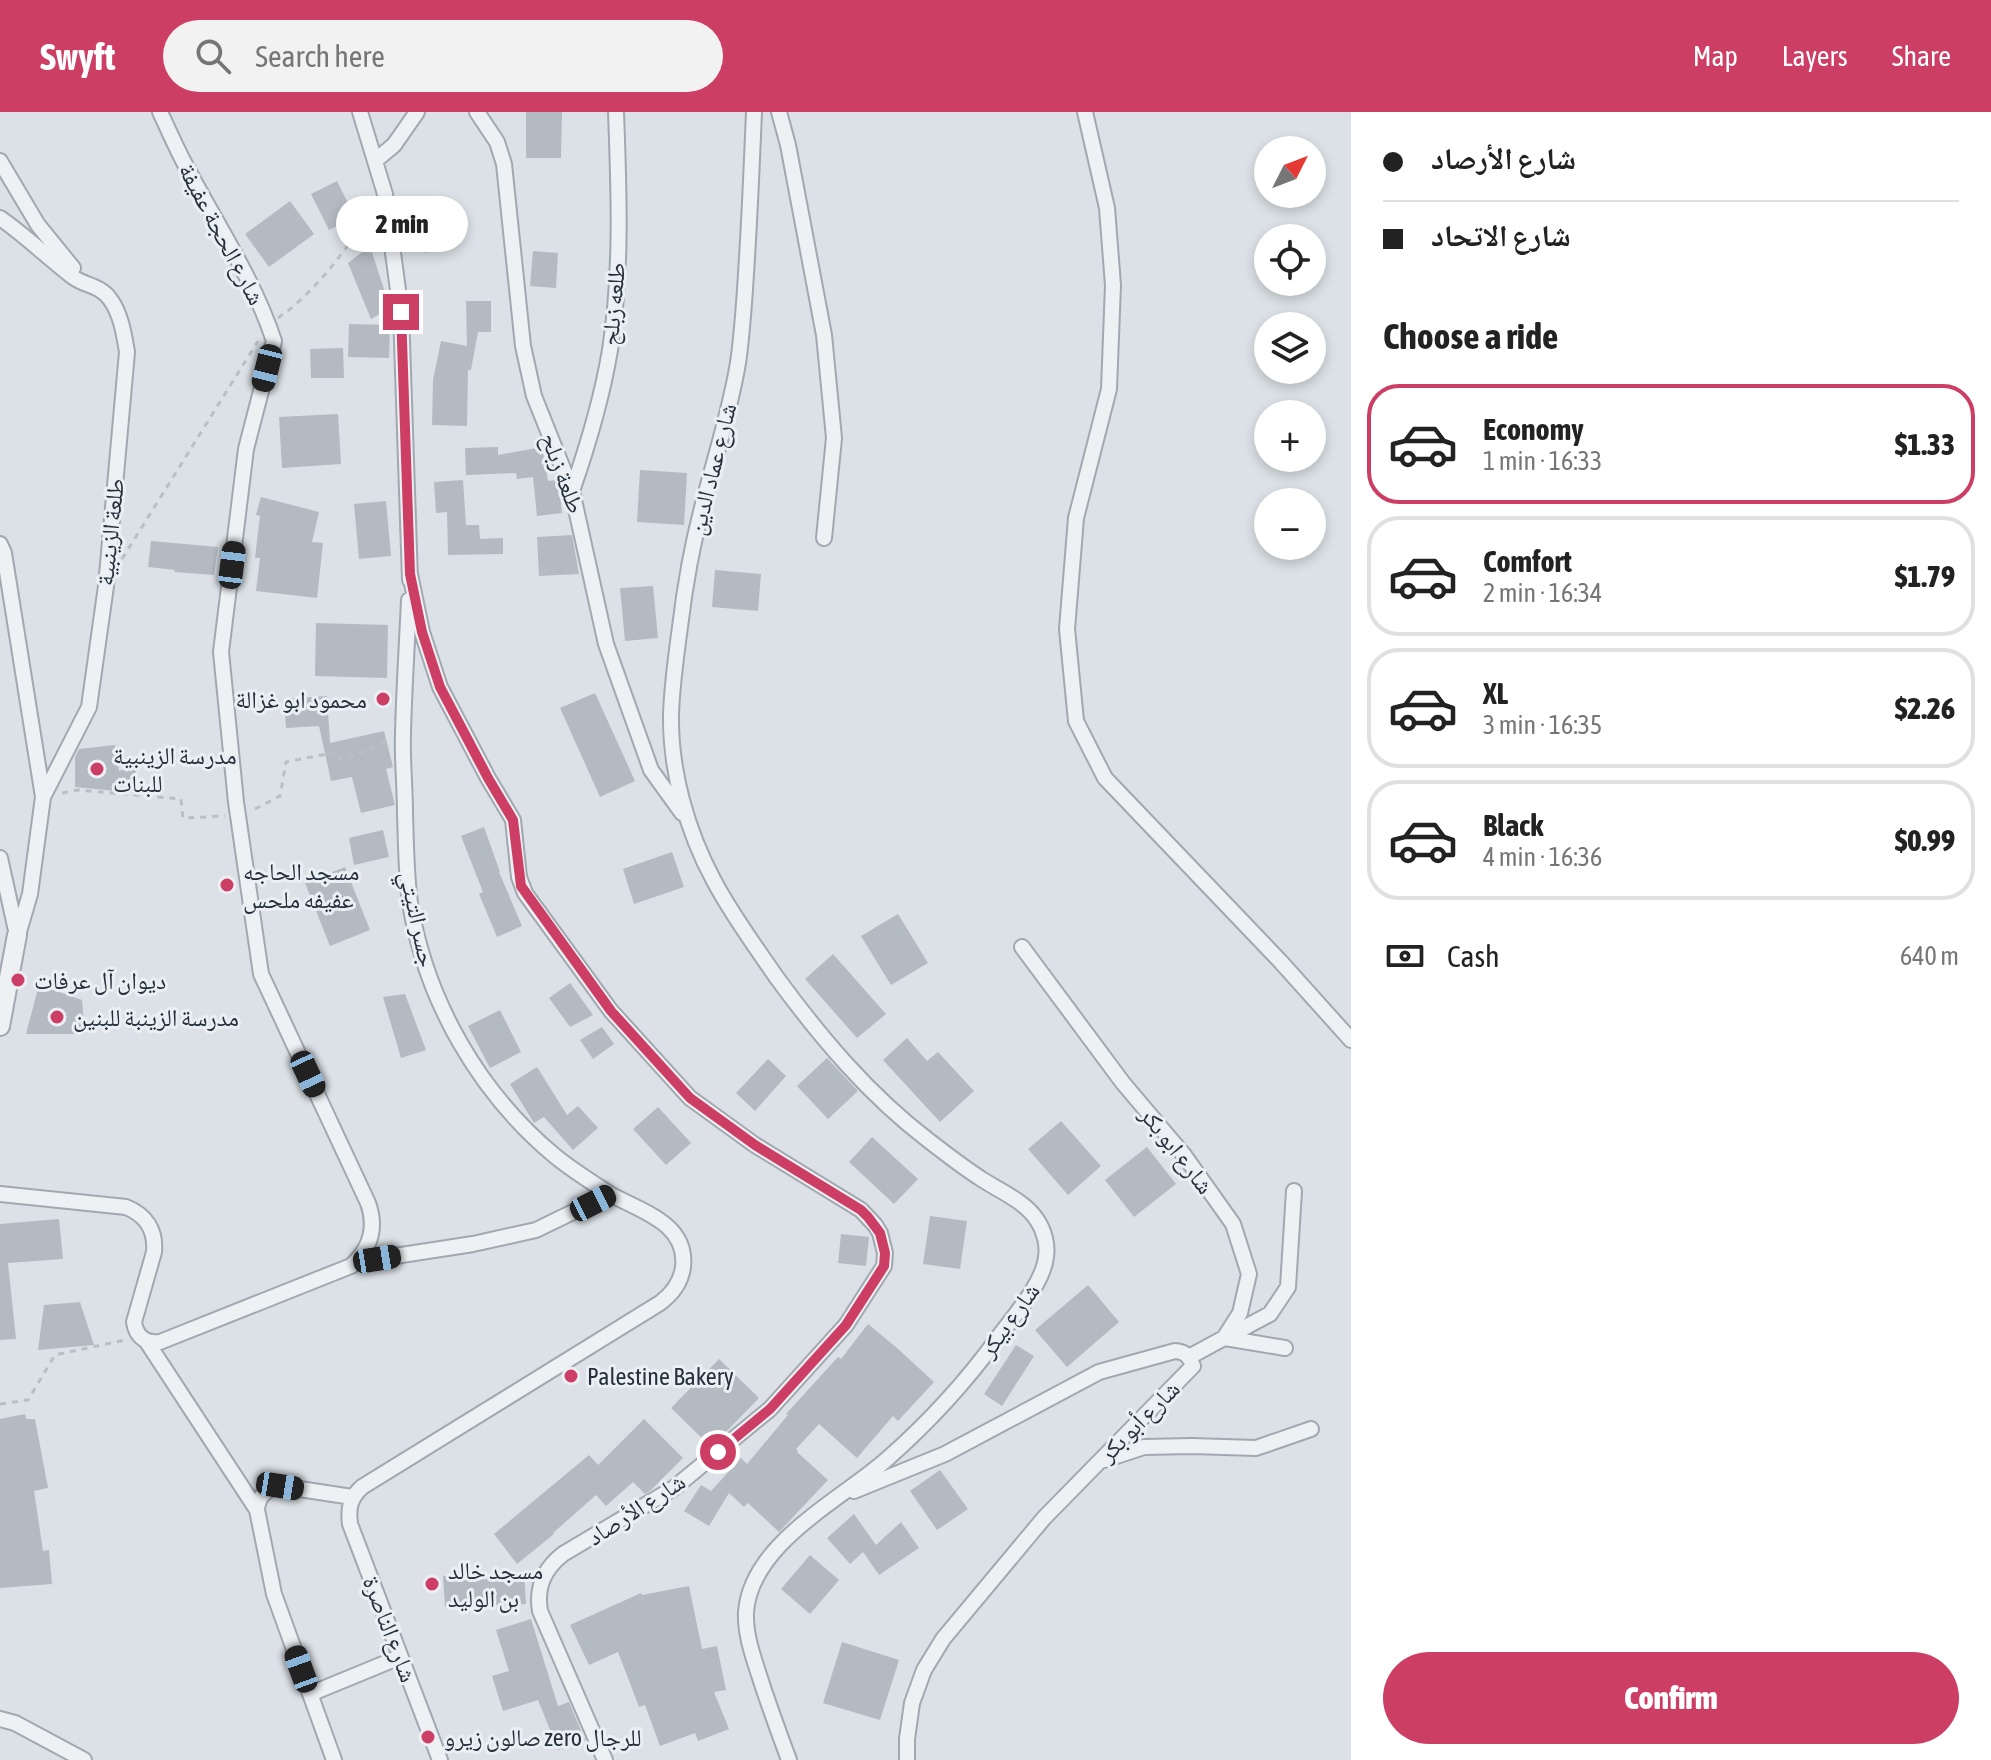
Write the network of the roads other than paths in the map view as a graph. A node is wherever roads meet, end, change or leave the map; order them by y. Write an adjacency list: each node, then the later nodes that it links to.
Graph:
1 (160, 112): 27 (street, شارع الحجة عفيفة)
2 (360, 112): 9 (street)
3 (417, 112): 9 (street)
4 (477, 112): 13 (street, طلعة زبلح)
5 (616, 112): 13 (street, طلعه زبلح)
6 (754, 112): 18 (street, شارع عماد الدين)
7 (779, 112): 14 (street)
8 (1085, 112): 23 (street)
9 (376, 160): 16 (street)
10 (0, 161): 12 (street)
11 (0, 218): 12 (street)
12 (81, 282): 17 (street, طلعة الزينبية)
13 (572, 491): 18 (street, طلعة زبلح)
14 (824, 538)
15 (0, 544): 17 (street)
16 (410, 574): 26 (street, جسر التيتي); 43 (street, شارع الأرصاد)
17 (43, 797): 20 (street)
18 (689, 823): 35 (street, شارع بيكر)
19 (0, 858): 20 (street)
20 (17, 935): 22 (street)
21 (1022, 947): 28 (street, شارع ابو بكر)
22 (0, 1026)
23 (1351, 1040)
24 (1294, 1191): 28 (street)
25 (0, 1194): 29 (street)
26 (610, 1195): 27 (street); 34 (street, جسر التيتي)
27 (356, 1262): 29 (street)
28 (1224, 1338): 30 (street); 31 (street)
29 (143, 1339): 36 (street)
30 (1285, 1348)
31 (1189, 1357): 33 (street, شارع أبو بكر); 35 (street, شارع أبو بكر)
32 (1311, 1429): 33 (street)
33 (1099, 1461): 45 (street, شارع أبو بكر)
34 (352, 1497): 36 (street); 37 (street, شارع الناصرة)
35 (839, 1497): 44 (street, شارع بيكر)
36 (257, 1510): 38 (street)
37 (400, 1657): 38 (street); 42 (street, شارع الناصرة)
38 (310, 1694): 41 (street)
39 (0, 1719): 40 (street)
40 (84, 1760)
41 (334, 1760)
42 (440, 1760)
43 (605, 1760)
44 (789, 1760)
45 (907, 1760)

